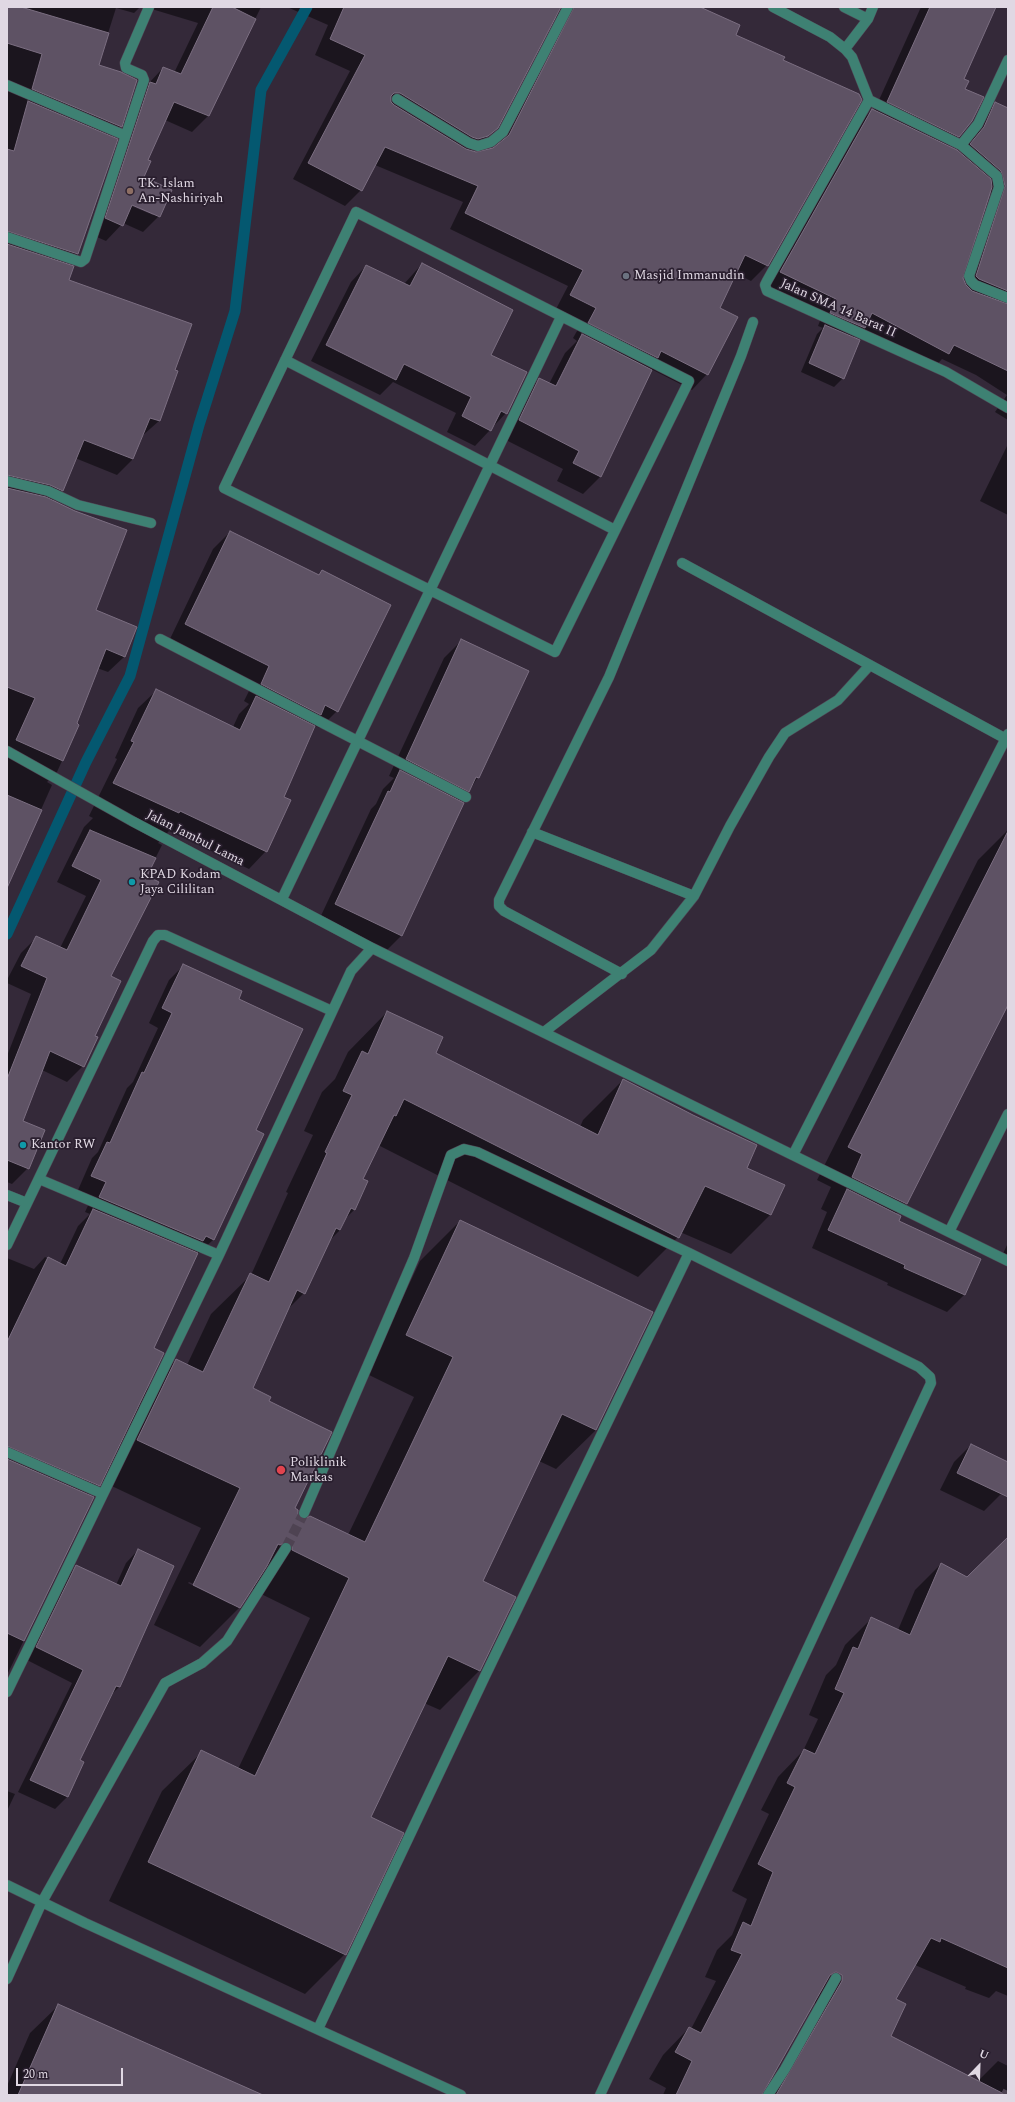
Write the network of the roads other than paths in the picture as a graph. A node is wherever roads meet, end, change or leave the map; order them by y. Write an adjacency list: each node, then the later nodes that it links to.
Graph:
1 (149, 7): 12 (street)
2 (568, 7): 10 (street)
3 (773, 7): 7 (street)
4 (844, 7): 6 (street)
5 (873, 7): 6 (street)
6 (868, 19): 7 (street)
7 (845, 49): 11 (street)
8 (1008, 60): 13 (street)
9 (7, 85): 12 (street)
10 (397, 99)
11 (869, 100): 13 (street); 19 (street, Jalan SMA 14 Barat II)
12 (124, 135): 14 (street)
13 (961, 145): 15 (street)
14 (7, 237)
15 (1008, 298)
16 (561, 317): 18 (street); 20 (street); 23 (street)
17 (753, 322): 32 (street)
18 (285, 360): 20 (street); 25 (street)
19 (1008, 408)
20 (490, 465): 23 (street); 25 (street)
21 (7, 481): 22 (street)
22 (151, 523)
23 (615, 530): 25 (street)
24 (682, 563): 27 (street)
25 (430, 590): 29 (street)
26 (160, 639): 29 (street)
27 (870, 664): 28 (street); 33 (street)
28 (1007, 737): 40 (street)
29 (358, 741): 31 (street); 34 (street)
30 (7, 751): 34 (street, Jalan Jambul Lama)
31 (466, 797)
32 (532, 832): 33 (street); 36 (street)
33 (694, 896): 36 (street)
34 (282, 899): 35 (street, Jalan Jambul Lama)
35 (372, 948): 37 (street); 38 (street, Jalan Jambul Lama)
36 (622, 974): 38 (street)
37 (332, 1012): 41 (street); 47 (street)
38 (544, 1032): 40 (street, Jalan Jambul Lama)
39 (1008, 1114): 44 (street)
40 (793, 1155): 44 (street, Jalan Jambul Lama)
41 (39, 1178): 43 (street); 47 (street)
42 (7, 1195): 43 (street)
43 (26, 1203): 45 (street)
44 (950, 1232): 48 (street, Jalan Jambul Lama)
45 (7, 1245)
46 (689, 1253): 51 (street); 58 (street); 60 (street)
47 (219, 1255): 50 (street)
48 (1008, 1260)
49 (7, 1452): 50 (street)
50 (103, 1494): 53 (street)
51 (304, 1513)
52 (286, 1548): 55 (street)
53 (7, 1692)
54 (7, 1885): 55 (street)
55 (42, 1902): 57 (street); 58 (street)
56 (836, 1978): 61 (street)
57 (7, 1979)
58 (318, 2029): 59 (street)
59 (460, 2095)
60 (600, 2095)
61 (768, 2095)

